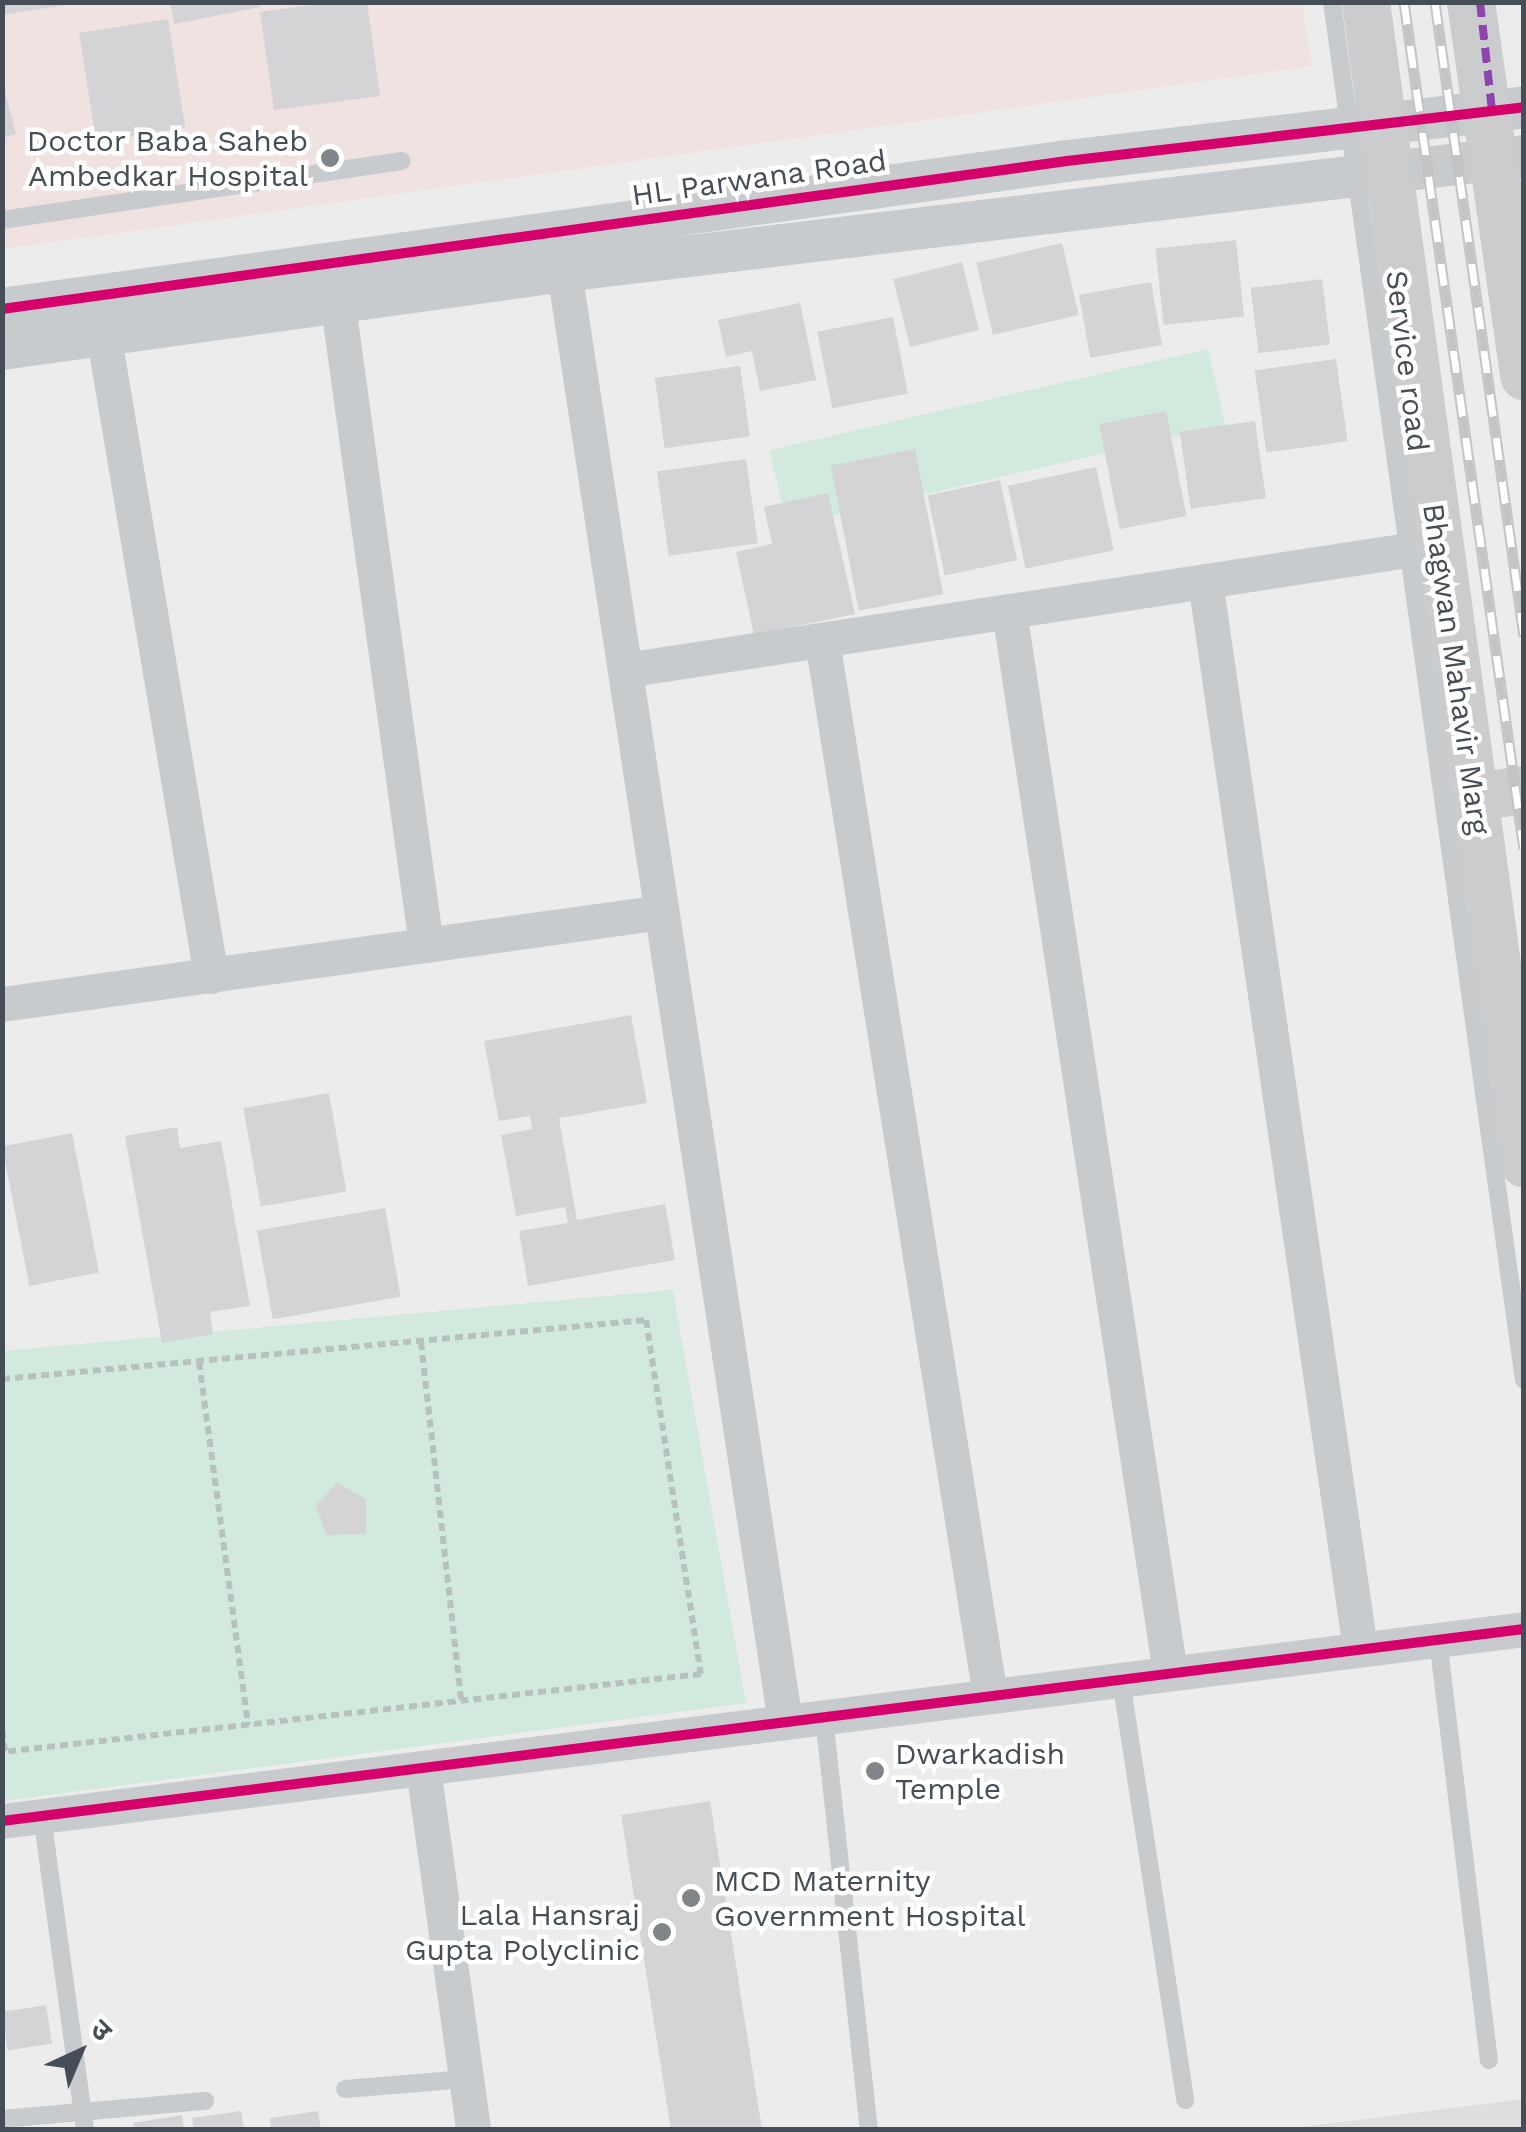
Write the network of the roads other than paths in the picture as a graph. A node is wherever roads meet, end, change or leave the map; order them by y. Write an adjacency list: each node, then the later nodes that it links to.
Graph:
1 (1332, 2): 5 (lane)
2 (1366, 2): 5 (main road)
3 (1472, 2): 4 (main road)
4 (1505, 109): 5 (street, HL Parwana Road); 6 (main road)
5 (1366, 125): 8 (main road); 12 (street, HL Parwana Road)
6 (1508, 158): 8 (street); 15 (main road)
7 (402, 161): 9 (lane)
8 (1373, 177): 10 (street); 16 (main road, Bhagwan Mahavir Marg)
9 (2, 220)
10 (564, 271): 11 (street); 20 (street)
11 (338, 306): 13 (street); 24 (street)
12 (2, 309)
13 (103, 332): 14 (street); 25 (street)
14 (2, 349)
15 (1524, 376)
16 (1421, 548): 17 (street); 22 (main road, Bhagwan Mahavir Marg); 28 (lane)
17 (1205, 581): 18 (street); 31 (street)
18 (1008, 611): 19 (street); 32 (street)
19 (822, 640): 20 (street); 34 (street)
20 (625, 670): 23 (street)
21 (1524, 790): 22 (main road)
22 (1474, 797): 27 (main road, Bhagwan Mahavir Marg)
23 (662, 912): 24 (street); 36 (street)
24 (426, 945): 25 (street)
25 (211, 976): 26 (street)
26 (2, 1004)
27 (1524, 1163)
28 (1524, 1380)
29 (1524, 1629): 30 (street)
30 (1438, 1640): 31 (street); 40 (lane)
31 (1360, 1649): 32 (street)
32 (1170, 1673): 33 (street)
33 (1121, 1680): 34 (street); 43 (lane)
34 (990, 1696): 35 (street)
35 (824, 1717): 36 (street); 48 (lane)
36 (785, 1722): 37 (street)
37 (423, 1768): 38 (street); 41 (street)
38 (42, 1816): 39 (street); 46 (lane)
39 (2, 1821)
40 (1489, 2060)
41 (466, 2078): 42 (lane); 47 (street)
42 (344, 2089)
43 (1185, 2100)
44 (205, 2101): 46 (lane)
45 (2, 2119): 46 (lane)
46 (84, 2121)
47 (473, 2130)
48 (869, 2130)

